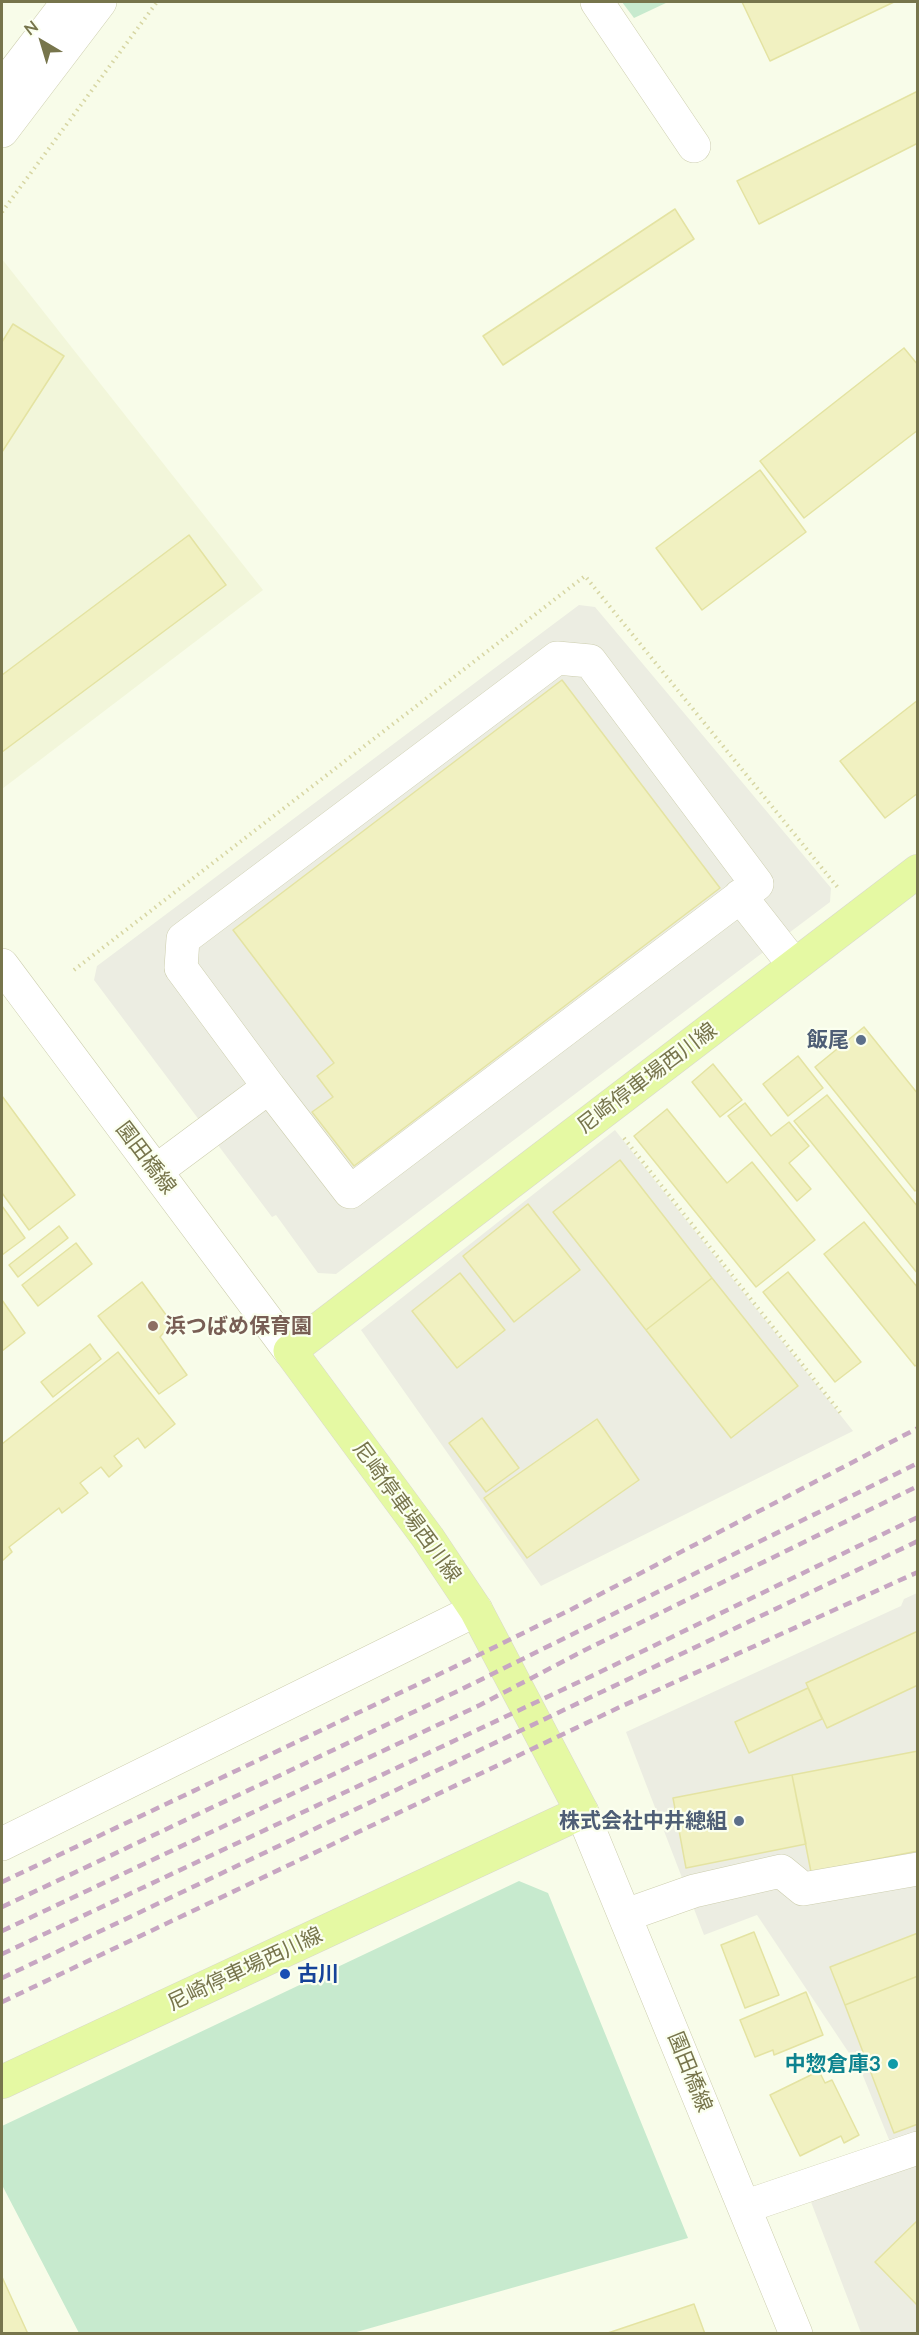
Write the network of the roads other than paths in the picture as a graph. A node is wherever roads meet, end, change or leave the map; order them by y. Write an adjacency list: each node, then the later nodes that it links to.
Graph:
1 (68, 2): 4 (street)
2 (100, 2): 5 (street)
3 (597, 2): 6 (street)
4 (3, 89)
5 (2, 131)
6 (694, 146)
7 (918, 871): 10 (main road, 尼崎停車場西川線)
8 (740, 896): 10 (street); 11 (street); 11 (street)
9 (2, 965): 12 (street, 園田橋線)
10 (794, 965): 13 (main road, 尼崎停車場西川線)
11 (269, 1087): 12 (street)
12 (156, 1171): 13 (street, 園田橋線)
13 (290, 1351): 14 (main road, 尼崎停車場西川線)
14 (476, 1610): 15 (main road, 尼崎停車場西川線); 16 (street)
15 (582, 1812): 18 (street, 園田橋線); 19 (main road, 尼崎停車場西川線)
16 (2, 1844)
17 (918, 1869): 18 (street)
18 (626, 1915): 21 (street, 園田橋線)
19 (2, 2082)
20 (918, 2148): 21 (street)
21 (744, 2207): 22 (street, 園田橋線)
22 (796, 2334)

